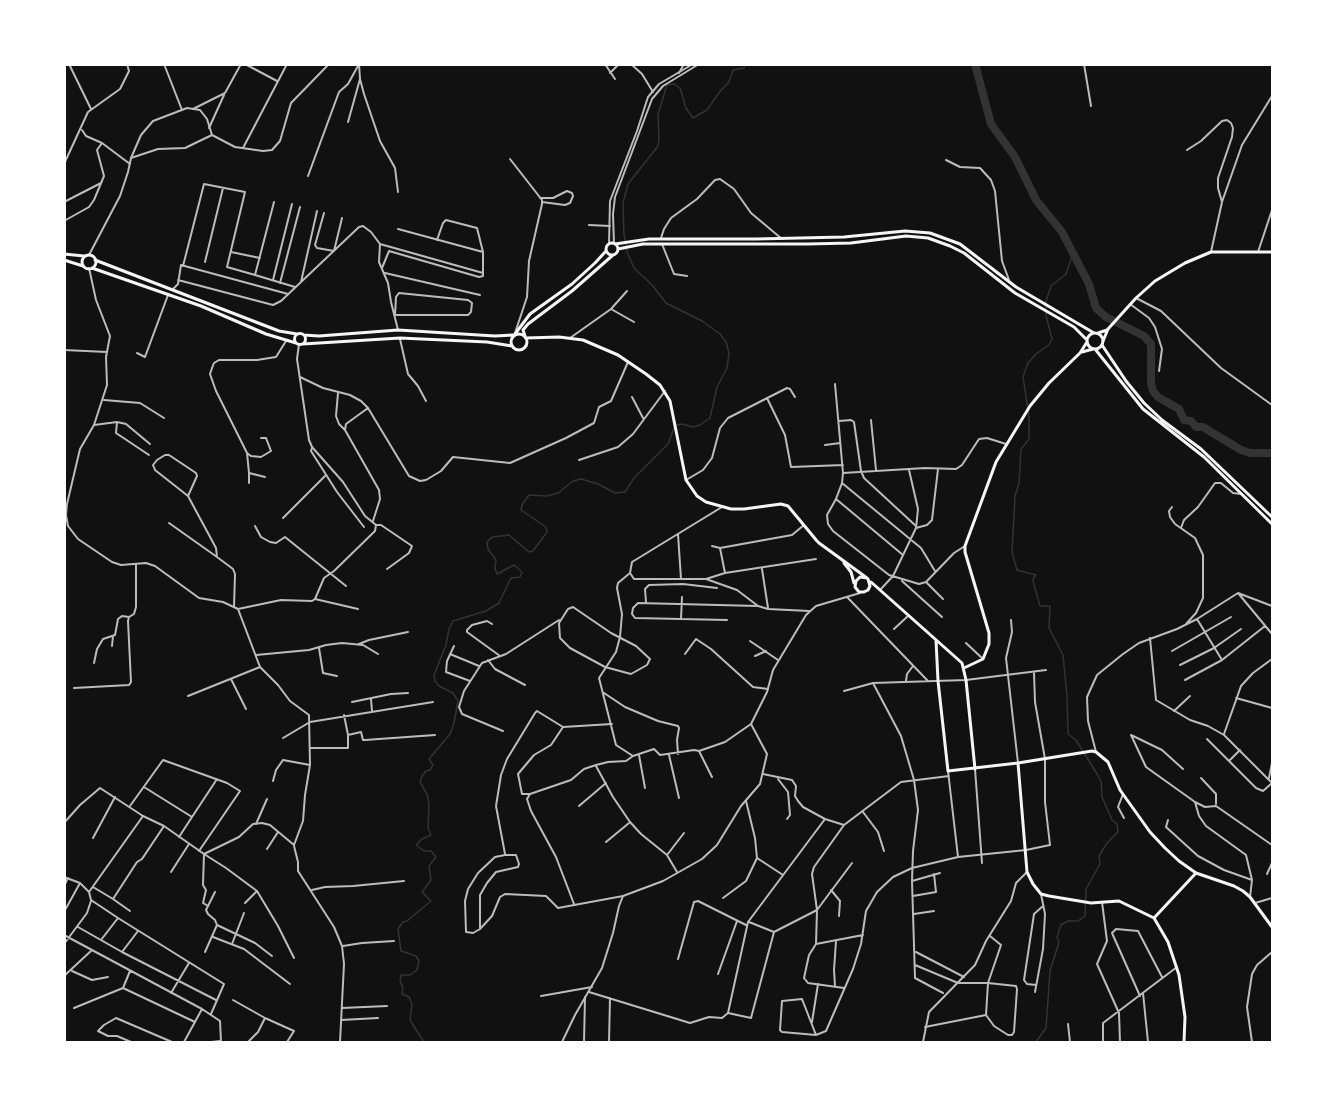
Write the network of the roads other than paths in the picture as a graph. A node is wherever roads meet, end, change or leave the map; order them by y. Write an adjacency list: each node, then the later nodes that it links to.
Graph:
1 (69, 64): 25 (street)
2 (127, 64): 25 (street)
3 (164, 64): 27 (street)
4 (243, 64): 19 (street); 21 (street)
5 (287, 64): 19 (street)
6 (329, 64): 33 (street)
7 (359, 64): 17 (street); 40 (street)
8 (604, 64): 15 (street)
9 (619, 64): 15 (street)
10 (631, 64): 20 (street)
11 (684, 64): 16 (street)
12 (693, 64): 16 (street)
13 (699, 64): 22 (street)
14 (1084, 64): 24 (street)
15 (610, 73): 18 (street)
16 (679, 74): 20 (street)
17 (360, 79): 28 (street); 43 (street)
18 (615, 79)
19 (278, 82): 33 (street)
20 (652, 91): 22 (street); 56 (street)
21 (225, 93): 26 (street); 29 (street)
22 (655, 95): 64 (street)
23 (1272, 96): 47 (street)
24 (1091, 106)
25 (91, 109): 30 (street)
26 (193, 109): 27 (street); 29 (street)
27 (182, 110): 35 (street)
28 (348, 122)
29 (209, 128): 31 (street)
30 (81, 129): 32 (street); 38 (street)
31 (212, 135): 33 (street); 35 (street)
32 (102, 143): 39 (street); 41 (street)
33 (243, 148)
34 (1187, 150): 47 (street)
35 (131, 158): 39 (street)
36 (510, 159): 44 (street)
37 (946, 159): 94 (street)
38 (64, 164)
39 (130, 164): 76 (street)
40 (308, 176)
41 (101, 183): 45 (street); 54 (street)
42 (223, 188): 70 (street); 81 (street); 83 (street)
43 (398, 192)
44 (541, 200): 44 (street); 113 (street)
45 (64, 202)
46 (274, 202): 78 (street)
47 (1222, 202): 72 (street)
48 (292, 204): 91 (street)
49 (300, 207): 93 (street)
50 (1272, 210): 74 (street)
51 (317, 211): 92 (street)
52 (324, 213): 69 (street)
53 (342, 218): 69 (street)
54 (64, 221)
55 (589, 225): 56 (street)
56 (610, 226): 63 (street)
57 (398, 229): 60 (street)
58 (661, 239): 59 (main road); 59 (street); 61 (main road)
59 (782, 239): 94 (main road)
60 (437, 240): 71 (street); 71 (street)
61 (630, 243): 65 (main road); 66 (main road)
62 (380, 244): 69 (street); 85 (street); 87 (street)
63 (609, 244): 64 (main road); 68 (main road)
64 (615, 244): 65 (main road); 67 (main road)
65 (622, 244): 67 (main road)
66 (662, 244): 89 (street); 102 (main road)
67 (618, 249): 77 (main road)
68 (606, 250): 77 (main road); 113 (main road)
69 (333, 251): 92 (street)
70 (231, 252): 78 (street); 88 (street)
71 (483, 252): 87 (street)
72 (1211, 252): 74 (main road); 101 (main road)
73 (1272, 252): 74 (main road)
74 (1258, 253)
75 (64, 254): 76 (main road)
76 (87, 255): 80 (main road); 82 (main road)
77 (613, 255): 114 (main road)
78 (260, 258): 88 (street)
79 (64, 260): 82 (main road)
80 (95, 260): 84 (main road); 96 (main road)
81 (205, 262)
82 (84, 266): 84 (main road)
83 (183, 266): 90 (street); 99 (street)
84 (90, 268): 98 (main road); 124 (street)
85 (382, 268): 86 (street); 87 (street)
86 (385, 273): 100 (street); 106 (street)
87 (483, 273)
88 (255, 275): 91 (street)
89 (687, 276)
90 (178, 280): 96 (street); 99 (street)
91 (273, 280): 93 (street)
92 (301, 282): 95 (street)
93 (280, 283): 95 (street)
94 (1011, 283): 102 (main road)
95 (295, 287): 99 (street)
96 (173, 289): 111 (main road)
97 (627, 291): 104 (street)
98 (168, 294): 117 (main road); 125 (street)
99 (288, 294)
100 (480, 295)
101 (1136, 298): 103 (main road); 138 (street)
102 (1040, 304): 105 (main road)
103 (1130, 304): 108 (main road); 128 (street)
104 (611, 309): 107 (street); 116 (street)
105 (1054, 311): 110 (main road); 118 (main road)
106 (395, 315): 106 (street); 109 (street)
107 (634, 322)
108 (1108, 329): 110 (main road); 119 (main road)
109 (398, 330): 112 (main road); 113 (main road)
110 (1096, 333): 118 (main road); 119 (main road)
111 (297, 334): 112 (main road); 120 (main road)
112 (304, 335): 120 (main road)
113 (514, 335): 114 (main road); 121 (main road)
114 (525, 337): 116 (main road); 121 (main road)
115 (400, 338): 120 (main road); 121 (main road); 137 (street)
116 (570, 338): 127 (main road)
117 (286, 341): 120 (main road); 153 (street)
118 (1087, 341): 122 (main road); 126 (main road)
119 (1102, 343): 122 (main road); 173 (main road)
120 (299, 344): 129 (street)
121 (512, 346)
122 (1094, 349): 126 (main road); 168 (main road)
123 (64, 350): 124 (street)
124 (107, 352): 136 (street)
125 (137, 352)
126 (1080, 353): 150 (main road)
127 (628, 362): 131 (main road); 139 (street)
128 (1159, 371)
129 (300, 377): 132 (street); 152 (street)
130 (835, 384): 143 (street)
131 (665, 391): 141 (street); 165 (main road)
132 (338, 392): 139 (street); 146 (street)
133 (632, 397): 141 (street)
134 (795, 397): 135 (street)
135 (767, 398): 156 (street); 165 (street)
136 (104, 400): 140 (street); 145 (street)
137 (426, 401)
138 (1272, 405)
139 (368, 408): 146 (street)
140 (164, 418)
141 (644, 419): 155 (street)
142 (871, 420): 158 (street)
143 (839, 421): 148 (street); 160 (street)
144 (117, 422): 145 (street); 149 (street); 154 (street)
145 (94, 425): 193 (street)
146 (345, 430): 175 (street)
147 (261, 438): 153 (street)
148 (841, 443): 151 (street); 156 (street)
149 (150, 444)
150 (1006, 444): 157 (street); 187 (main road)
151 (825, 445)
152 (312, 447): 163 (street); 175 (street)
153 (247, 453): 162 (street)
154 (149, 455)
155 (579, 460)
156 (843, 465): 161 (street)
157 (938, 469): 159 (street); 182 (street)
158 (876, 470): 159 (street); 160 (street)
159 (909, 470): 182 (street)
160 (861, 471): 161 (street); 182 (street)
161 (843, 472): 167 (street)
162 (249, 473): 164 (street); 166 (street)
163 (326, 475): 174 (street); 181 (street)
164 (265, 477)
165 (686, 480): 171 (main road)
166 (249, 483)
167 (842, 483): 170 (street); 185 (street)
168 (1242, 494): 177 (main road); 183 (street)
169 (188, 496): 169 (street); 190 (street)
170 (836, 500): 189 (street); 200 (street)
171 (722, 507): 179 (main road); 184 (street)
172 (1172, 507): 183 (street)
173 (1272, 517)
174 (282, 518)
175 (373, 521): 178 (street)
176 (170, 523): 190 (street)
177 (1272, 524)
178 (376, 525): 194 (street); 197 (street)
179 (804, 525): 188 (street); 191 (main road)
180 (255, 526): 197 (street)
181 (364, 527)
182 (916, 527): 185 (street)
183 (1181, 528): 237 (street)
184 (678, 534): 198 (street); 203 (street)
185 (910, 539): 189 (street); 196 (street)
186 (712, 546): 188 (street)
187 (965, 546): 196 (street); 263 (main road)
188 (720, 548): 199 (street)
189 (903, 555): 200 (street)
190 (217, 557): 223 (street)
191 (841, 559): 205 (main road); 209 (main road)
192 (816, 560): 195 (street)
193 (136, 564): 223 (street); 228 (street)
194 (387, 569)
195 (762, 569): 199 (street); 225 (street)
196 (935, 572): 206 (street)
197 (330, 573): 208 (street); 217 (street)
198 (630, 573): 202 (street); 245 (street)
199 (725, 573): 204 (street)
200 (892, 576): 201 (street); 211 (street)
201 (900, 578): 206 (street); 229 (street)
202 (650, 579): 203 (street); 207 (street)
203 (681, 579): 204 (street)
204 (706, 579): 221 (street)
205 (867, 579): 209 (main road); 211 (main road); 212 (main road)
206 (926, 582): 218 (street)
207 (649, 585): 210 (street); 219 (street)
208 (346, 586)
209 (855, 586): 212 (main road); 214 (street)
210 (717, 588)
211 (880, 590): 212 (main road); 227 (main road)
212 (864, 592): 214 (street)
213 (1238, 593): 222 (street); 233 (street); 238 (street)
214 (852, 595): 216 (street)
215 (682, 597): 220 (street)
216 (847, 597): 226 (street); 271 (street)
217 (315, 599): 223 (street); 224 (street)
218 (943, 599)
219 (646, 603): 220 (street); 232 (street)
220 (681, 604): 221 (street); 232 (street)
221 (758, 606): 225 (street)
222 (1272, 606)
223 (236, 608): 260 (street)
224 (358, 609)
225 (768, 609): 226 (street)
226 (809, 611): 266 (street)
227 (908, 616): 239 (street); 247 (main road)
228 (129, 617): 244 (street); 288 (street)
229 (942, 617)
230 (1231, 617): 243 (street)
231 (561, 619): 245 (street); 261 (street); 273 (street)
232 (681, 619): 234 (street)
233 (1197, 619): 237 (street); 243 (street)
234 (727, 620)
235 (1011, 620): 277 (street)
236 (492, 624): 261 (street)
237 (1184, 626): 246 (street)
238 (1265, 626): 242 (street); 267 (street)
239 (894, 629)
240 (1240, 629): 254 (street)
241 (408, 632): 250 (street)
242 (1272, 633)
243 (1206, 634): 254 (street); 256 (street)
244 (113, 636): 251 (street); 268 (street)
245 (620, 637): 273 (street); 273 (street)
246 (1150, 638): 302 (street); 317 (street)
247 (936, 640): 274 (main road); 285 (main road)
248 (750, 641): 255 (street)
249 (966, 643): 263 (street)
250 (359, 644): 253 (street); 257 (street)
251 (112, 646)
252 (454, 646): 258 (street)
253 (319, 647): 260 (street); 278 (street)
254 (1214, 648): 267 (street); 269 (street)
255 (767, 651): 262 (street); 266 (street)
256 (1172, 651)
257 (378, 654)
258 (450, 654): 270 (street); 282 (street)
259 (686, 654): 289 (street)
260 (256, 655): 272 (street)
261 (500, 656): 265 (street)
262 (755, 656)
263 (983, 659): 274 (main road)
264 (1272, 659): 296 (street)
265 (488, 660): 270 (street); 287 (street)
266 (778, 660): 289 (street)
267 (1222, 660): 281 (street)
268 (94, 663)
269 (1180, 665)
270 (479, 666): 282 (street)
271 (913, 666): 283 (street); 284 (street)
272 (260, 667): 279 (street); 304 (street)
273 (605, 668): 292 (street)
274 (964, 668): 280 (main road)
275 (1046, 670): 276 (street)
276 (1034, 673): 277 (street); 322 (street)
277 (1009, 675): 280 (street); 324 (street)
278 (336, 676)
279 (231, 678): 293 (street); 300 (street)
280 (966, 680): 285 (street); 328 (main road)
281 (1185, 680)
282 (470, 681): 308 (street)
283 (906, 681): 284 (street); 286 (street)
284 (928, 681): 285 (street)
285 (938, 681): 330 (main road)
286 (874, 682): 290 (street); 338 (street)
287 (525, 685)
288 (74, 688)
289 (768, 689): 306 (street)
290 (844, 691)
291 (408, 693): 295 (street)
292 (604, 693): 305 (street); 318 (street)
293 (188, 696)
294 (1190, 696): 302 (street)
295 (371, 698): 297 (street); 301 (street)
296 (1236, 698): 299 (street); 311 (street)
297 (352, 702)
298 (433, 702): 301 (street)
299 (1272, 708)
300 (246, 709)
301 (372, 711): 303 (street)
302 (1174, 711): 311 (street)
303 (344, 716): 304 (street); 309 (street)
304 (310, 722): 312 (street); 314 (street)
305 (612, 724): 307 (street); 321 (street)
306 (751, 724): 316 (street); 331 (street)
307 (563, 727): 344 (street); 379 (street)
308 (503, 731)
309 (348, 735): 310 (street); 314 (street)
310 (435, 735)
311 (1224, 735): 315 (street)
312 (283, 738)
313 (1207, 739): 323 (street)
314 (310, 748): 326 (street)
315 (1240, 750): 323 (street); 335 (street)
316 (699, 751): 318 (street); 333 (street)
317 (1094, 752): 322 (main road); 345 (main road)
318 (678, 754): 320 (street)
319 (639, 755): 320 (street); 321 (street); 343 (street)
320 (669, 755): 347 (street)
321 (633, 756): 327 (street)
322 (1045, 759): 324 (main road); 375 (street)
323 (1230, 760): 341 (street)
324 (1018, 763): 328 (main road); 375 (main road)
325 (1272, 763): 335 (street)
326 (310, 765): 339 (street); 373 (street)
327 (596, 765): 340 (street); 344 (street)
328 (975, 769): 330 (main road); 381 (street)
329 (1183, 769): 350 (street)
330 (948, 771): 332 (street)
331 (764, 774): 337 (street); 349 (street)
332 (949, 776): 338 (street); 382 (street)
333 (712, 777)
334 (1200, 778): 352 (street)
335 (1269, 778): 341 (street)
336 (217, 779): 342 (street); 356 (street); 376 (street)
337 (778, 779): 357 (street); 358 (street)
338 (914, 780): 354 (street); 387 (street)
339 (273, 781)
340 (606, 783): 351 (street); 361 (street)
341 (1272, 783)
342 (144, 787): 353 (street); 356 (street)
343 (645, 788)
344 (530, 794): 419 (street)
345 (1123, 794): 359 (street); 392 (main road)
346 (115, 797): 353 (street); 362 (street); 369 (street)
347 (678, 798)
348 (267, 799): 363 (street)
349 (746, 801): 383 (street); 389 (street)
350 (1195, 802): 352 (street); 397 (street)
351 (579, 806)
352 (1216, 806): 372 (street)
353 (129, 807): 355 (street)
354 (863, 812): 364 (street); 377 (street)
355 (143, 816): 365 (street); 402 (street)
356 (192, 817): 368 (street)
357 (787, 819)
358 (825, 819): 364 (street); 395 (street)
359 (1124, 819)
360 (1168, 820): 397 (street)
361 (630, 822): 370 (street); 380 (street)
362 (64, 823)
363 (256, 824): 366 (street); 378 (street)
364 (844, 825): 422 (street)
365 (164, 826): 368 (street); 414 (street)
366 (278, 832): 373 (street); 374 (street)
367 (684, 833): 380 (street)
368 (179, 837): 371 (street)
369 (93, 838)
370 (606, 842)
371 (189, 844): 376 (street); 388 (street)
372 (1272, 844)
373 (294, 845): 403 (street)
374 (267, 849)
375 (1026, 850): 381 (street); 390 (main road)
376 (199, 851): 378 (street)
377 (884, 851)
378 (204, 854): 405 (street); 420 (street)
379 (505, 855): 437 (street); 437 (street)
380 (667, 855): 389 (street)
381 (982, 855): 382 (street); 385 (street)
382 (958, 857): 387 (street)
383 (757, 858): 395 (street); 412 (street)
384 (852, 863): 404 (street)
385 (982, 863)
386 (1272, 864): 394 (street)
387 (912, 868): 399 (street); 444 (street)
388 (171, 872)
389 (677, 872): 409 (street)
390 (1027, 872): 408 (main road); 445 (street)
391 (940, 873): 393 (street)
392 (1196, 873): 411 (main road); 430 (main road)
393 (934, 874): 399 (street); 410 (street)
394 (1267, 874)
395 (784, 875): 432 (street)
396 (66, 877): 400 (street); 401 (street)
397 (1252, 880): 411 (street)
398 (404, 881): 403 (street)
399 (912, 881): 410 (street)
400 (80, 883): 406 (street); 424 (street)
401 (64, 886)
402 (93, 886): 406 (street); 414 (street)
403 (312, 890): 454 (street)
404 (830, 890): 422 (street); 428 (street)
405 (256, 891): 417 (street); 461 (street)
406 (89, 892): 415 (street)
407 (215, 892): 420 (street)
408 (1041, 894): 416 (main road); 421 (street)
409 (623, 896): 419 (street); 480 (street)
410 (913, 896): 427 (street)
411 (1250, 897): 418 (main road)
412 (723, 898)
413 (1272, 898): 418 (street)
414 (113, 899): 423 (street)
415 (91, 900): 429 (street); 435 (street)
416 (1102, 902): 430 (main road); 441 (street)
417 (245, 903)
418 (1254, 903): 436 (main road)
419 (574, 904): 437 (street)
420 (208, 906): 433 (street)
421 (1043, 906): 479 (street); 479 (street)
422 (818, 910): 439 (street); 452 (street)
423 (130, 911)
424 (64, 912)
425 (934, 912): 427 (street)
426 (244, 913): 440 (street)
427 (914, 914): 458 (street)
428 (839, 916)
429 (118, 918): 438 (street); 448 (street)
430 (1154, 918): 465 (main road)
431 (737, 921): 434 (street); 462 (street); 468 (street)
432 (748, 922): 434 (street); 439 (street)
433 (217, 925): 440 (street); 447 (street)
434 (747, 926): 500 (street)
435 (78, 927): 446 (street); 448 (street)
436 (1272, 927)
437 (480, 929)
438 (138, 931): 456 (street); 463 (street)
439 (774, 932): 500 (street)
440 (237, 933): 453 (street); 460 (street)
441 (1106, 933): 442 (street); 501 (street)
442 (1112, 933): 472 (street); 489 (street)
443 (64, 935): 446 (street)
444 (863, 935): 450 (street); 482 (street)
445 (990, 935): 471 (street); 475 (street)
446 (68, 937): 451 (street); 455 (street)
447 (213, 937): 453 (street); 457 (street)
448 (101, 940): 456 (street)
449 (394, 940): 454 (street)
450 (836, 940): 452 (street); 478 (street)
451 (64, 944)
452 (816, 944): 477 (street)
453 (232, 945): 476 (street)
454 (342, 946): 496 (street)
455 (92, 950): 466 (street); 467 (street)
456 (122, 952): 473 (street)
457 (204, 952)
458 (915, 952): 464 (street); 471 (street)
459 (1272, 952): 529 (street)
460 (272, 956)
461 (294, 958)
462 (678, 959)
463 (189, 963): 473 (street); 493 (street)
464 (915, 965): 474 (street); 486 (street)
465 (1177, 967): 472 (street); 528 (main road)
466 (72, 970): 469 (street); 470 (street)
467 (131, 970): 481 (street); 485 (street)
468 (718, 974)
469 (64, 976)
470 (108, 977)
471 (964, 977): 474 (street)
472 (1162, 977): 487 (street)
473 (179, 980): 485 (street); 493 (street)
474 (958, 982): 475 (street); 510 (street)
475 (988, 983): 503 (street); 503 (street)
476 (290, 984)
477 (818, 984): 478 (street); 498 (street)
478 (835, 986): 482 (street)
479 (1036, 986): 484 (street)
480 (592, 987): 483 (street); 488 (street)
481 (123, 988): 495 (street); 507 (street)
482 (844, 988): 511 (street)
483 (589, 992): 490 (street); 491 (street)
484 (1035, 992)
485 (171, 993): 497 (street)
486 (943, 993)
487 (1143, 993): 489 (street); 527 (street)
488 (541, 996)
489 (1140, 996): 501 (street)
490 (585, 997): 520 (street); 521 (street)
491 (610, 998): 500 (street); 522 (street)
492 (233, 999): 504 (street)
493 (217, 1000): 502 (street)
494 (387, 1006): 496 (street)
495 (74, 1008)
496 (342, 1008): 506 (street)
497 (202, 1009): 502 (street); 507 (street)
498 (815, 1010): 499 (street); 508 (street)
499 (806, 1011): 508 (street); 511 (street)
500 (728, 1013)
501 (1119, 1013): 525 (street); 526 (street)
502 (211, 1014): 516 (street)
503 (986, 1015): 510 (street)
504 (265, 1018): 517 (street); 518 (street)
505 (378, 1018): 506 (street)
506 (340, 1020): 519 (street)
507 (195, 1022): 514 (street)
508 (812, 1022): 511 (street)
509 (1068, 1024): 524 (street)
510 (925, 1027): 523 (street)
511 (816, 1035)
512 (131, 1042): 513 (street)
513 (172, 1042)
514 (184, 1042)
515 (211, 1042): 516 (street)
516 (221, 1042)
517 (248, 1042)
518 (287, 1042)
519 (340, 1042)
520 (562, 1042)
521 (584, 1042)
522 (609, 1042)
523 (923, 1042)
524 (1070, 1042)
525 (1103, 1042)
526 (1120, 1042)
527 (1148, 1042)
528 (1184, 1042)
529 (1252, 1042)

